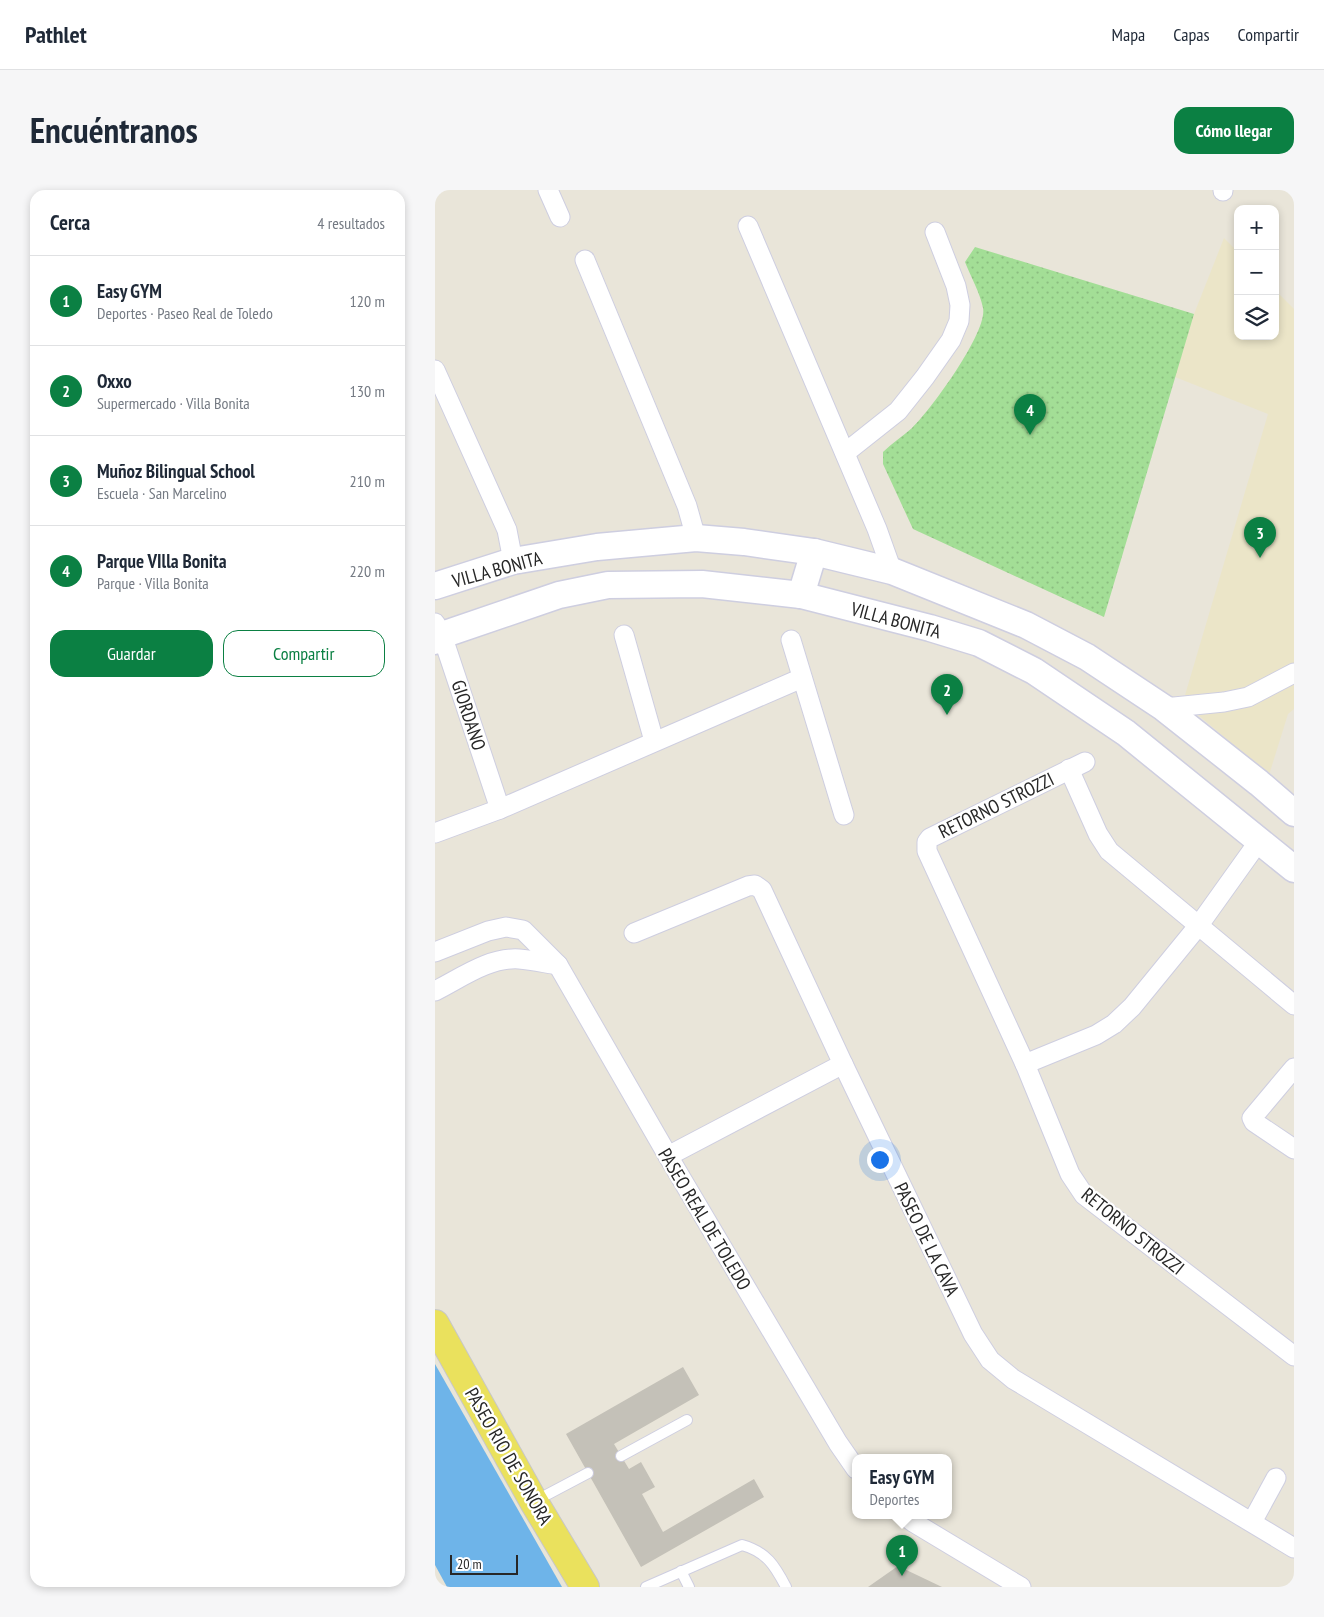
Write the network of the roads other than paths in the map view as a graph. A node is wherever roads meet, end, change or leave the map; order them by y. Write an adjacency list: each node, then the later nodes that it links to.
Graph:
1 (548, 190): 2 (street)
2 (561, 217)
3 (748, 226): 7 (street)
4 (935, 232): 7 (street)
5 (585, 260): 8 (street)
6 (435, 370): 10 (street)
7 (845, 453): 11 (street)
8 (696, 538): 9 (street, VILLA BONITA); 10 (street, VILLA BONITA)
9 (814, 552): 11 (street, VILLA BONITA); 13 (street)
10 (513, 561): 12 (street, VILLA BONITA)
11 (892, 570): 19 (street, VILLA BONITA)
12 (435, 586)
13 (801, 595): 14 (street, VILLA BONITA); 25 (street, VILLA BONITA)
14 (437, 633): 21 (street, GIORDANO)
15 (624, 635): 20 (street)
16 (791, 640): 18 (street)
17 (1294, 673): 19 (street)
18 (802, 678): 20 (street); 23 (street)
19 (1164, 708): 22 (street, VILLA BONITA)
20 (654, 741): 21 (street)
21 (500, 809): 24 (street)
22 (1294, 813)
23 (844, 815)
24 (435, 833)
25 (1259, 841): 26 (street, VILLA BONITA); 27 (street)
26 (1294, 869)
27 (1199, 925): 32 (street, RETORNO STROZZI); 34 (street); 34 (street, RETORNO STROZZI)
28 (634, 933): 33 (street, PASEO DE LA CAVA)
29 (435, 952): 30 (street, PASEO REAL DE TOLEDO)
30 (558, 965): 31 (street); 37 (street, PASEO REAL DE TOLEDO)
31 (435, 991)
32 (1294, 1005)
33 (843, 1064): 37 (street); 47 (street, PASEO DE LA CAVA)
34 (1025, 1064): 39 (street, RETORNO STROZZI)
35 (1294, 1068): 36 (street)
36 (1294, 1150)
37 (667, 1156): 42 (street, PASEO REAL DE TOLEDO)
38 (435, 1324): 45 (main road, PASEO RIO DE SONORA)
39 (1294, 1356)
40 (687, 1420): 41 (lane)
41 (621, 1456)
42 (852, 1463)
43 (588, 1473): 45 (lane)
44 (1276, 1478): 47 (street)
45 (535, 1502): 50 (main road, PASEO RIO DE SONORA)
46 (909, 1519): 54 (street)
47 (1252, 1522): 48 (street, PASEO DE LA CAVA)
48 (1294, 1548)
49 (681, 1571): 51 (lane); 52 (lane); 53 (lane)
50 (585, 1587)
51 (646, 1587)
52 (689, 1587)
53 (786, 1587)
54 (1021, 1587)

